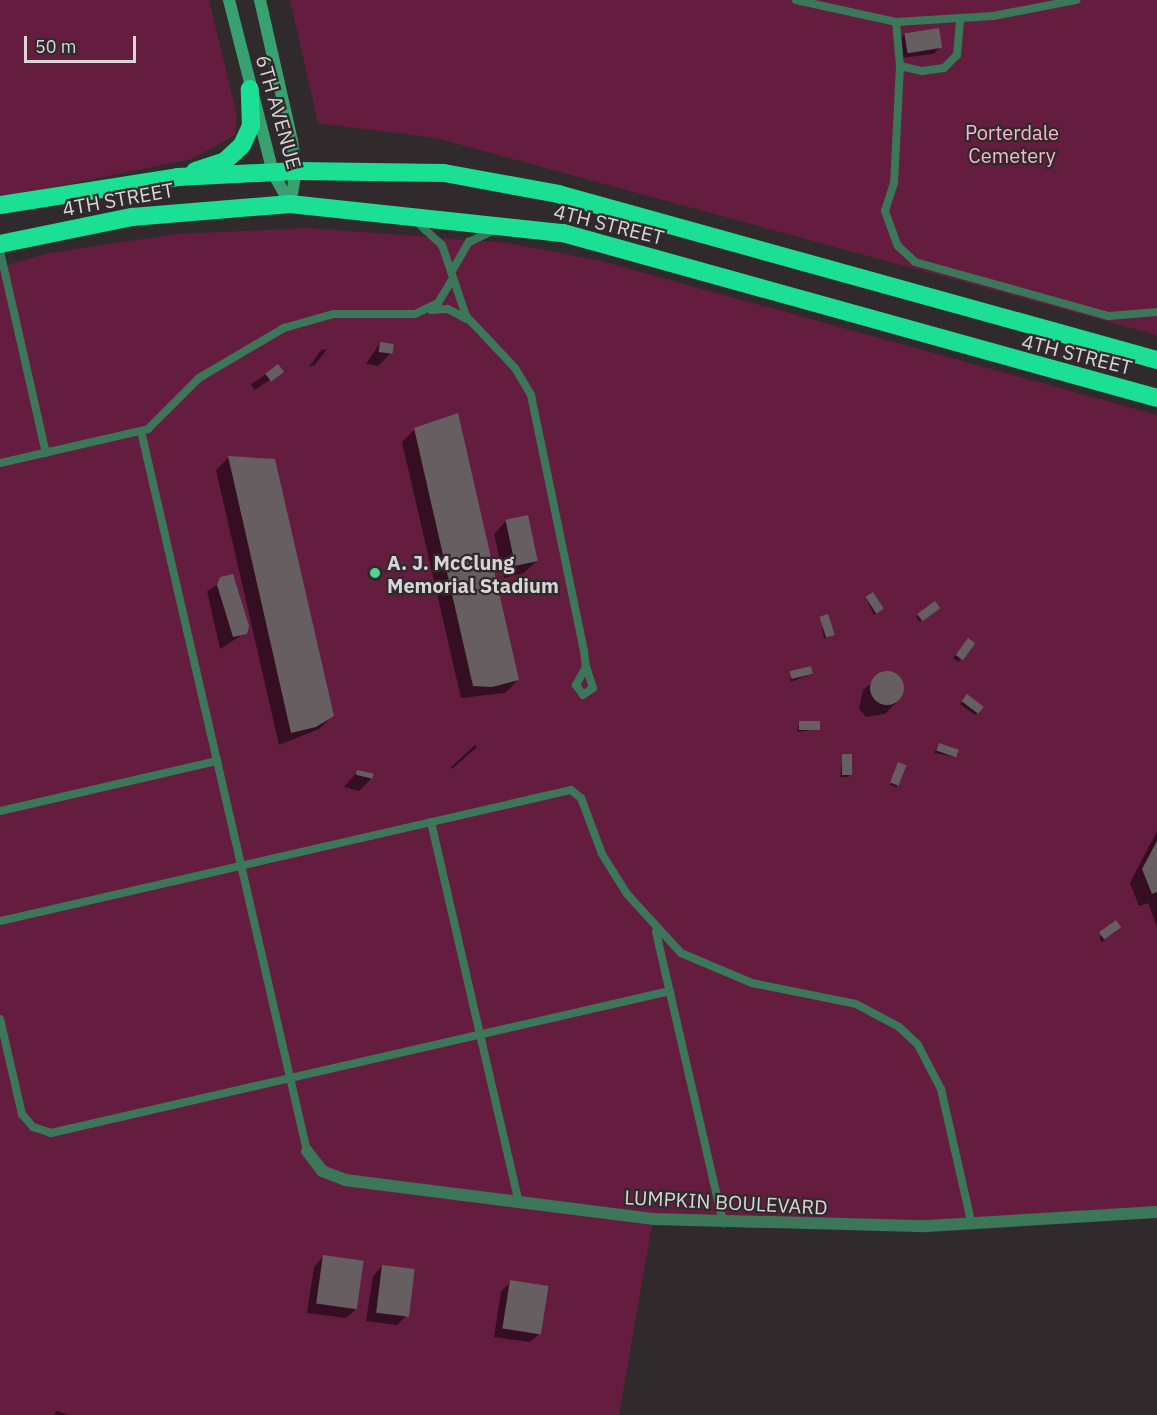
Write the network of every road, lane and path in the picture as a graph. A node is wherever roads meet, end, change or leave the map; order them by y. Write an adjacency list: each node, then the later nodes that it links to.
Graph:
1 (229, 0): 8 (main road, 6TH AVENUE)
2 (260, 0): 9 (main road, 6TH AVENUE)
3 (796, 0): 6 (lane)
4 (1076, 0): 5 (lane)
5 (960, 18): 6 (lane); 7 (lane)
6 (896, 22): 7 (lane)
7 (900, 66): 20 (lane)
8 (250, 89): 10 (main road, 6TH AVENUE); 11 (highway)
9 (296, 171): 10 (highway, 4TH STREET); 12 (main road, 6TH AVENUE); 22 (highway, 4TH STREET)
10 (273, 173): 11 (highway, 4TH STREET); 12 (main road, 6TH AVENUE)
11 (178, 177): 13 (highway, 4TH STREET)
12 (290, 204): 14 (highway, 4TH STREET); 16 (highway, 4TH STREET)
13 (0, 205)
14 (403, 214): 15 (highway, 4TH STREET); 18 (lane)
15 (512, 226): 18 (lane); 23 (highway, 4TH STREET)
16 (0, 244)
17 (0, 251): 25 (lane)
18 (451, 278): 19 (lane); 21 (lane)
19 (425, 311): 21 (lane); 24 (lane)
20 (1157, 312)
21 (470, 322): 27 (lane)
22 (1157, 360)
23 (1157, 398)
24 (141, 431): 25 (lane); 28 (lane)
25 (46, 453): 26 (lane)
26 (0, 463)
27 (586, 667)
28 (217, 761): 29 (lane); 31 (lane)
29 (0, 811)
30 (431, 822): 31 (lane); 33 (lane); 36 (lane)
31 (241, 865): 32 (lane); 37 (lane)
32 (0, 921)
33 (656, 931): 34 (lane); 42 (lane)
34 (670, 991): 36 (lane); 41 (lane)
35 (0, 1019): 37 (lane)
36 (480, 1035): 37 (lane); 39 (lane)
37 (290, 1078): 38 (lane)
38 (307, 1152): 39 (street, LUMPKIN BOULEVARD)
39 (519, 1204): 41 (street, LUMPKIN BOULEVARD)
40 (1157, 1212): 42 (street, LUMPKIN BOULEVARD)
41 (723, 1224): 42 (street, LUMPKIN BOULEVARD)
42 (972, 1225)

